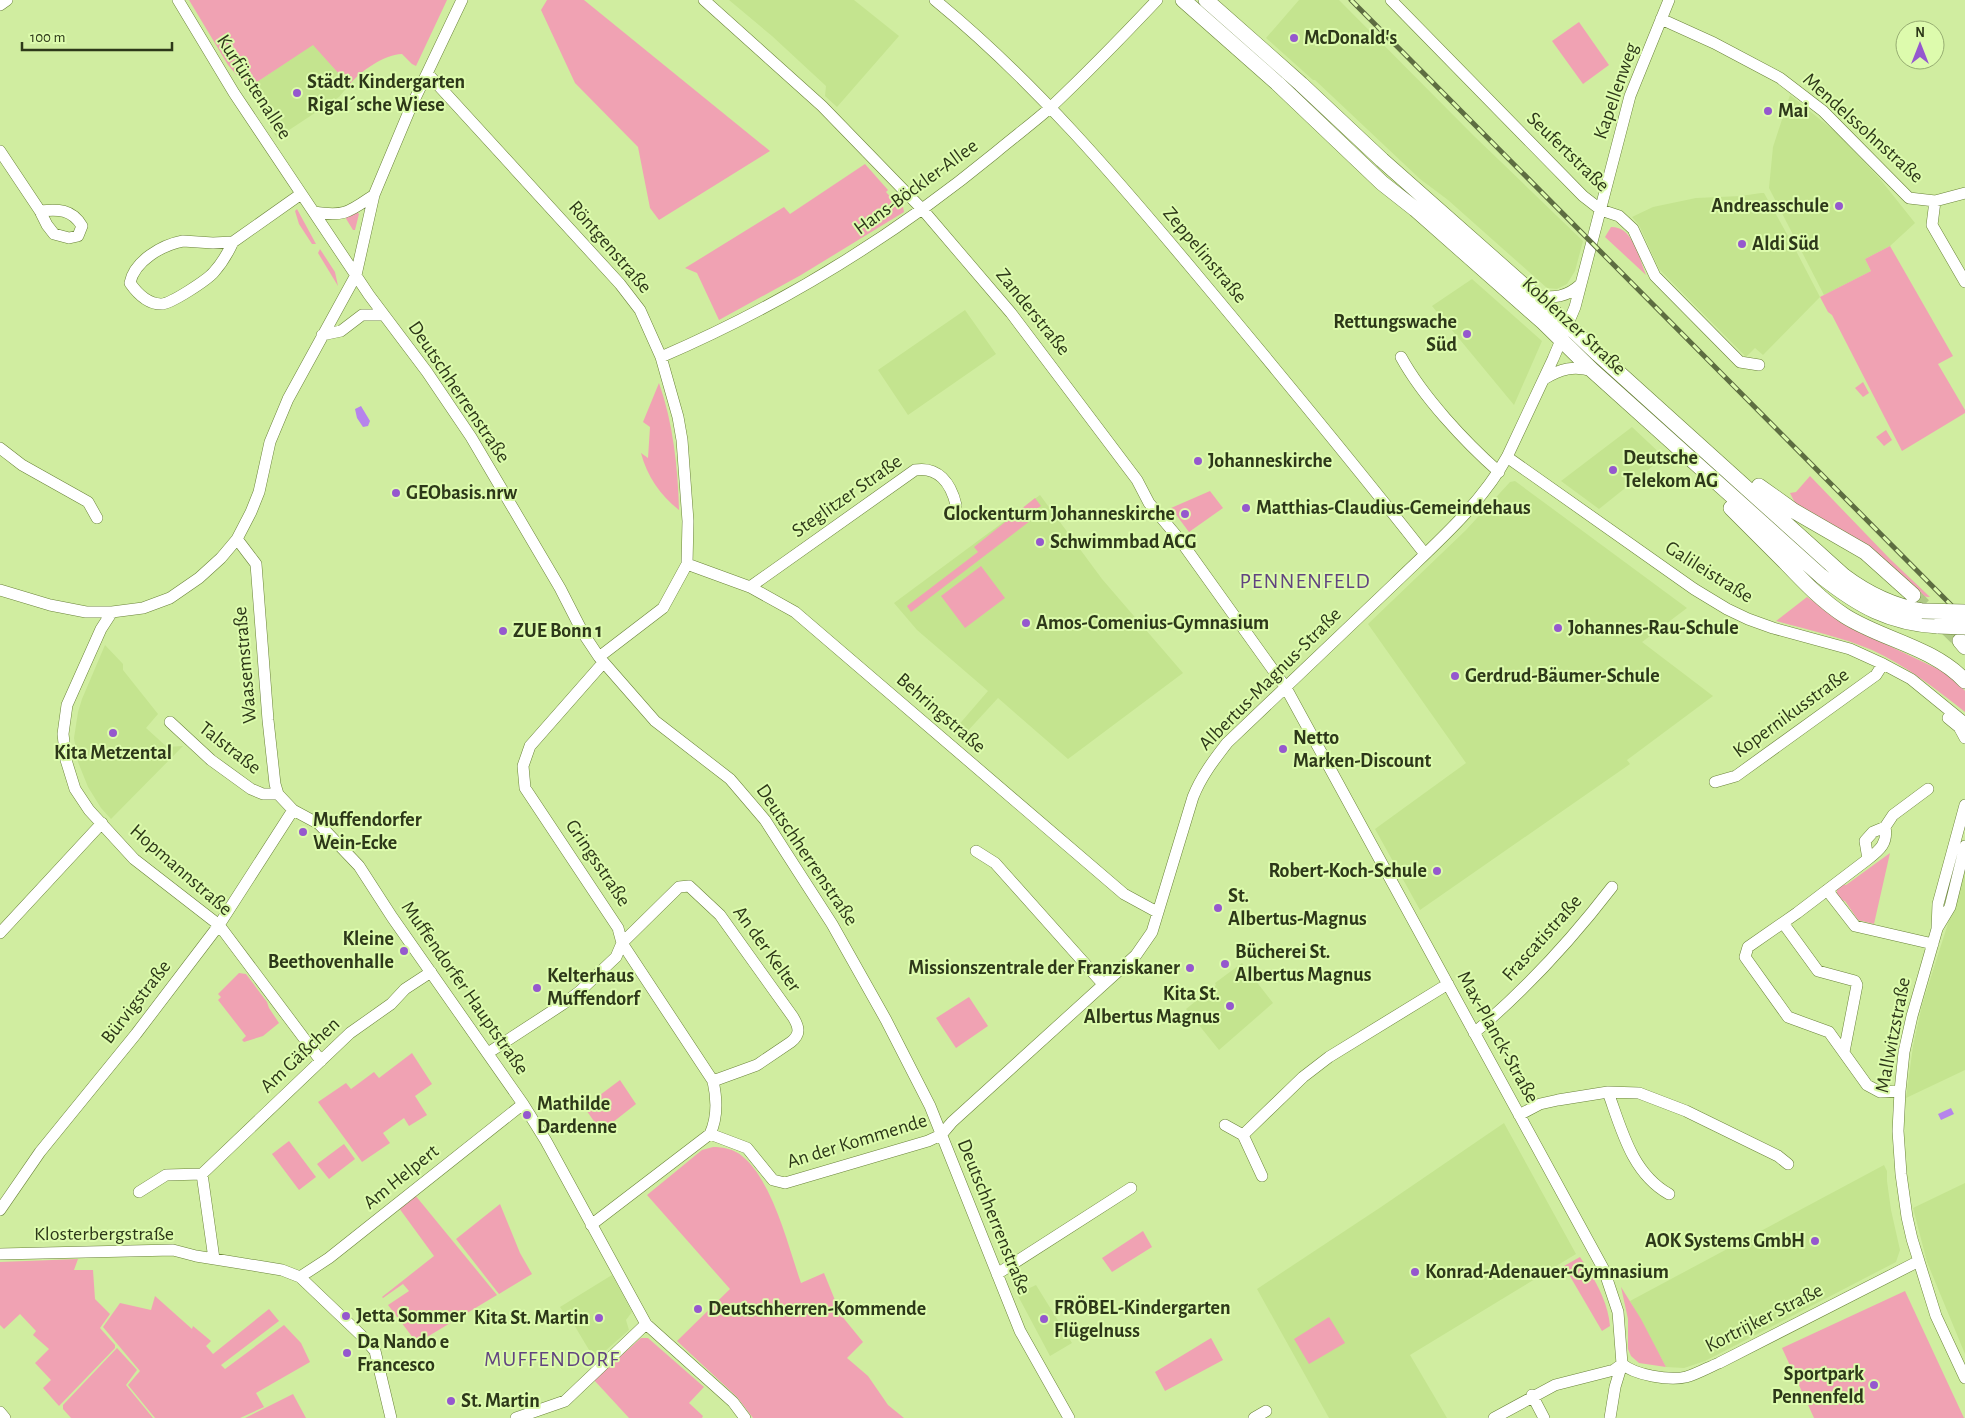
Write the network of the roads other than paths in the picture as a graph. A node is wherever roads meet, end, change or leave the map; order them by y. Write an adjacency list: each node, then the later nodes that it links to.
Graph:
1 (7, 0): 11 (street)
2 (178, 0): 17 (street, Kurfürstenallee)
3 (462, 0): 13 (street)
4 (704, 0): 20 (street, Zanderstraße)
5 (935, 0): 14 (street, Zeppelinstraße)
6 (1157, 0): 14 (street, Hans-Böckler-Allee)
7 (1183, 0): 32 (main road, Koblenzer Straße)
8 (1206, 0): 28 (main road, Koblenzer Straße)
9 (1391, 0): 21 (street, Seufertstraße)
10 (1669, 0): 12 (street, Kapellenweg)
11 (0, 5)
12 (1661, 19): 19 (street, Mendelssohnstraße); 21 (street, Kapellenweg)
13 (428, 74): 18 (street); 33 (street, Röntgenstraße)
14 (1049, 108): 20 (street, Hans-Böckler-Allee); 46 (street, Zeppelinstraße)
15 (0, 150): 22 (street)
16 (1965, 193): 19 (street, Mendelssohnstraße)
17 (301, 194): 23 (street, Kurfürstenallee); 24 (street)
18 (374, 195): 23 (street); 25 (street)
19 (1935, 201): 26 (street)
20 (923, 210): 33 (street, Hans-Böckler-Allee); 58 (street, Zanderstraße)
21 (1601, 210): 27 (street, Kapellenweg); 35 (street, Seufertstraße)
22 (40, 211)
23 (314, 212): 25 (street, Kurfürstenallee)
24 (233, 242): 24 (street)
25 (356, 275): 29 (street, Deutschherrenstraße); 31 (street)
26 (1965, 282)
27 (1581, 284): 28 (street); 30 (street, Kapellenweg)
28 (1535, 295): 30 (main road, Koblenzer Straße)
29 (384, 315): 31 (street); 54 (street, Deutschherrenstraße)
30 (1568, 325): 32 (street, Kapellenweg); 38 (main road, Koblenzer Straße)
31 (322, 335): 45 (street)
32 (1561, 340): 36 (main road, Koblenzer Straße); 37 (street, Albertus-Magnus-Straße)
33 (662, 357): 47 (street, Röntgenstraße)
34 (1401, 357): 42 (street)
35 (1759, 365)
36 (1593, 371): 37 (street); 40 (main road, Koblenzer Straße)
37 (1544, 379): 41 (street, Albertus-Magnus-Straße)
38 (1654, 403): 50 (main road); 52 (main road, Koblenzer Straße, bridge)
39 (0, 448): 44 (street)
40 (1685, 454): 53 (main road, Koblenzer Straße, bridge); 57 (main road)
41 (1507, 457): 42 (street, Albertus-Magnus-Straße); 55 (street, Galileistraße)
42 (1499, 472): 46 (street, Albertus-Magnus-Straße)
43 (956, 504): 48 (street, Steglitzer Straße)
44 (97, 518)
45 (237, 539): 51 (street); 64 (street, Waasemstraße)
46 (1425, 554): 58 (street, Albertus-Magnus-Straße)
47 (687, 564): 48 (street, Behringstraße); 54 (street, Röntgenstraße)
48 (750, 587): 74 (street, Behringstraße)
49 (0, 590): 51 (street)
50 (1913, 595)
51 (112, 612): 67 (street, Hopmannstraße)
52 (1965, 612)
53 (1963, 638)
54 (601, 660): 79 (street, Gringsstraße); 95 (street, Deutschherrenstraße)
55 (1883, 664): 56 (street, Galileistraße); 62 (street, Kopernikusstraße)
56 (1911, 680): 60 (street, Galileistraße); 61 (street, Galileistraße)
57 (1965, 681)
58 (1286, 688): 74 (street, Albertus-Magnus-Straße); 83 (street, Max-Planck-Straße)
59 (170, 722): 64 (street, Talstraße)
60 (1965, 722)
61 (1965, 738)
62 (1716, 782)
63 (1928, 789): 68 (street)
64 (278, 794): 66 (street)
65 (1965, 805): 77 (street, Mallwitzstraße)
66 (294, 810): 76 (street, Bürvigstraße); 81 (street, Muffendorfer Hauptstraße)
67 (102, 823): 76 (street, Hopmannstraße); 78 (street)
68 (1885, 827): 71 (street); 71 (street)
69 (1965, 846): 77 (street, Mallwitzstraße)
70 (976, 851): 82 (street)
71 (1868, 859): 73 (street)
72 (1612, 887): 84 (street, Frascatistraße)
73 (1827, 890): 75 (street); 80 (street)
74 (1157, 912): 82 (street, Albertus-Magnus-Straße)
75 (1783, 923): 85 (street); 85 (street)
76 (219, 925): 87 (street, Hopmannstraße); 103 (street, Bürvigstraße)
77 (1937, 929): 80 (street, Mallwitzstraße)
78 (0, 933)
79 (622, 943): 86 (street); 88 (street, Gringsstraße); 88 (street, An der Kelter)
80 (1933, 944): 89 (street, Mallwitzstraße)
81 (430, 972): 86 (street, Muffendorfer Hauptstraße); 87 (street, Am Gäßchen)
82 (1103, 984): 95 (street, Albertus-Magnus-Straße)
83 (1448, 984): 84 (street, Max-Planck-Straße); 96 (street)
84 (1474, 1033): 92 (street, Max-Planck-Straße)
85 (1844, 1052): 89 (street)
86 (488, 1053): 91 (street, Muffendorfer Hauptstraße)
87 (321, 1061): 98 (street, Am Gäßchen)
88 (713, 1081): 94 (street)
89 (1900, 1091): 107 (street, Mallwitzstraße)
90 (1608, 1092): 92 (street); 97 (street); 102 (street)
91 (523, 1104): 104 (street, Muffendorfer Hauptstraße); 109 (street, Am Helpert)
92 (1519, 1115): 111 (street, Max-Planck-Straße)
93 (1225, 1124): 96 (street)
94 (710, 1134): 95 (street, An der Kommende); 104 (street)
95 (941, 1135): 108 (street, Deutschherrenstraße)
96 (1243, 1135): 99 (street)
97 (1788, 1164)
98 (202, 1174): 101 (street); 106 (street)
99 (1262, 1176)
100 (1131, 1188): 108 (street)
101 (139, 1192)
102 (1669, 1194)
103 (0, 1210)
104 (591, 1225): 110 (street, Muffendorfer Hauptstraße)
105 (0, 1254): 106 (street, Klosterbergstraße)
106 (214, 1259): 109 (street, Klosterbergstraße)
107 (1919, 1261): 111 (street, Kortrijker Straße); 112 (street, Mallwitzstraße)
108 (997, 1274): 120 (street, Deutschherrenstraße)
109 (300, 1277): 117 (street, Klosterbergstraße)
110 (646, 1324): 118 (street); 119 (street, Muffendorfer Hauptstraße)
111 (1622, 1364): 113 (street); 124 (street, Max-Planck-Straße)
112 (1965, 1377)
113 (1532, 1396): 122 (street); 123 (street)
114 (1266, 1411): 121 (street)
115 (0, 1412): 116 (street)
116 (5, 1418)
117 (391, 1418)
118 (516, 1418)
119 (745, 1418)
120 (1069, 1418)
121 (1254, 1418)
122 (1494, 1418)
123 (1544, 1418)
124 (1610, 1418)

